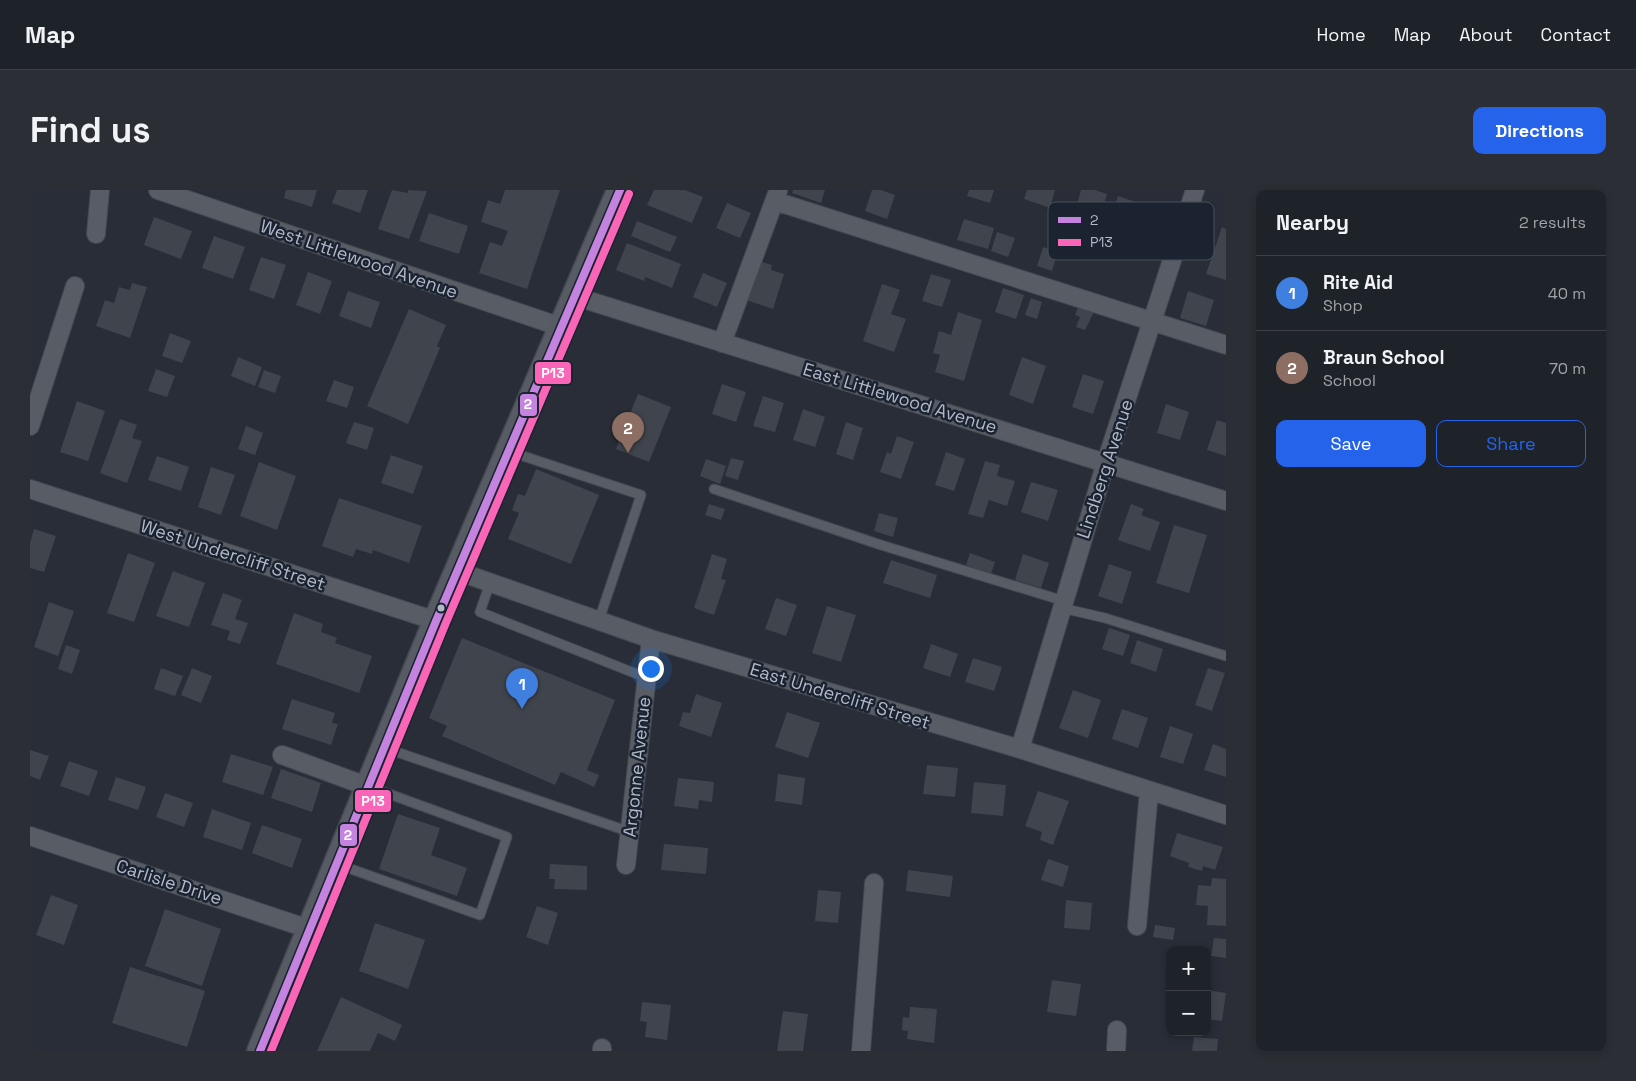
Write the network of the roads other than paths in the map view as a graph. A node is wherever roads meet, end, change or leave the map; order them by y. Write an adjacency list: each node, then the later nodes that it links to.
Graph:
1 (100, 190): 7 (street)
2 (158, 190): 12 (street, West Littlewood Avenue)
3 (620, 190): 10 (main road)
4 (1195, 190): 6 (street, Lindberg Avenue)
5 (777, 195): 11 (street); 13 (street)
6 (1191, 202)
7 (96, 234)
8 (1173, 260): 11 (street, Lindberg Avenue)
9 (75, 286): 15 (street)
10 (574, 296): 12 (main road); 13 (street, East Littlewood Avenue)
11 (1153, 323): 14 (street); 17 (street, Lindberg Avenue)
12 (561, 328): 16 (main road)
13 (722, 343): 17 (street, East Littlewood Avenue)
14 (1226, 346)
15 (30, 426)
16 (508, 451): 21 (main road); 24 (lane)
17 (1106, 462): 20 (street, East Littlewood Avenue); 23 (street, Lindberg Avenue)
18 (30, 489): 25 (street, West Undercliff Street)
19 (714, 489): 23 (lane)
20 (1226, 501)
21 (457, 571): 22 (street, East Undercliff Street); 25 (main road)
22 (490, 583): 24 (street, East Undercliff Street); 28 (lane)
23 (1063, 605): 27 (lane); 30 (street, Lindberg Avenue)
24 (599, 620): 26 (street, East Undercliff Street)
25 (436, 621): 29 (main road)
26 (651, 639): 28 (street, Argonne Avenue); 30 (street, East Undercliff Street)
27 (1226, 656)
28 (647, 678): 35 (street, Argonne Avenue)
29 (385, 748): 32 (main road); 35 (lane)
30 (1020, 749): 33 (street, East Undercliff Street)
31 (282, 755): 32 (street)
32 (369, 787): 37 (main road); 37 (lane)
33 (1149, 791): 34 (street, East Undercliff Street); 40 (street)
34 (1226, 815)
35 (630, 832): 38 (street, Argonne Avenue)
36 (30, 836): 41 (street, Carlisle Drive)
37 (337, 864): 41 (main road)
38 (626, 865)
39 (874, 884): 44 (street)
40 (1136, 926)
41 (309, 929): 43 (main road)
42 (1117, 1030): 45 (street)
43 (260, 1051)
44 (861, 1051)
45 (1116, 1051)

